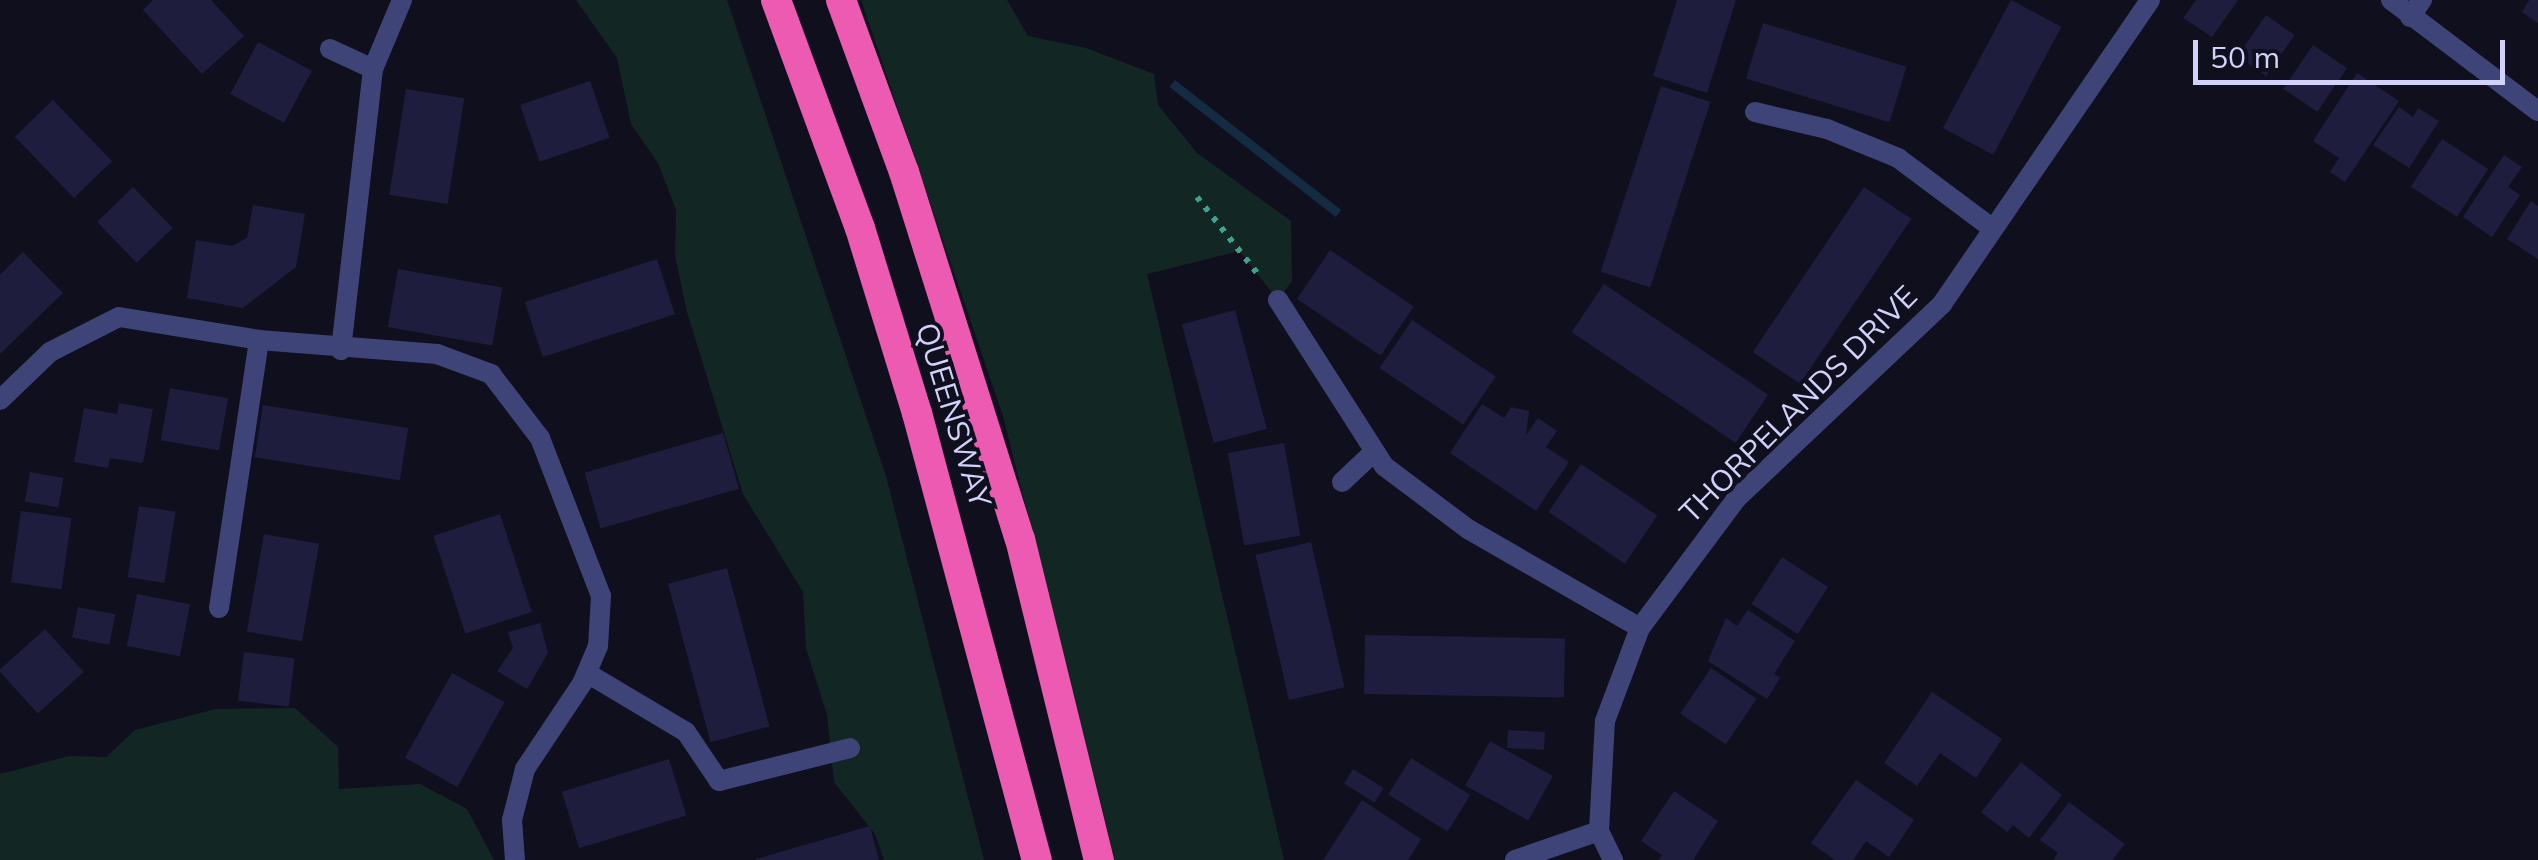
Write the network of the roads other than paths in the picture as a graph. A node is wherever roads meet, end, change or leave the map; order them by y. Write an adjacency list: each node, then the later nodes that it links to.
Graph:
1 (402, 0): 8 (street)
2 (776, 0): 24 (highway, QUEENSWAY)
3 (841, 0): 25 (highway, QUEENSWAY)
4 (2150, 0): 11 (street, THORPELANDS DRIVE)
5 (2391, 0): 6 (street)
6 (2416, 8): 9 (street)
7 (330, 49): 8 (street)
8 (373, 69): 14 (street)
9 (2538, 111)
10 (1754, 112): 11 (street)
11 (1992, 228): 19 (street, THORPELANDS DRIVE)
12 (1278, 300): 16 (street)
13 (259, 340): 14 (street); 15 (street); 18 (street)
14 (341, 350): 20 (street)
15 (0, 400)
16 (1374, 452): 17 (street); 19 (street)
17 (1342, 482)
18 (219, 608)
19 (1640, 628): 22 (street, THORPELANDS DRIVE)
20 (587, 672): 21 (street); 23 (street)
21 (850, 748)
22 (1599, 831): 26 (street); 27 (street, THORPELANDS DRIVE)
23 (515, 860)
24 (1036, 860)
25 (1099, 860)
26 (1515, 860)
27 (1613, 860)

